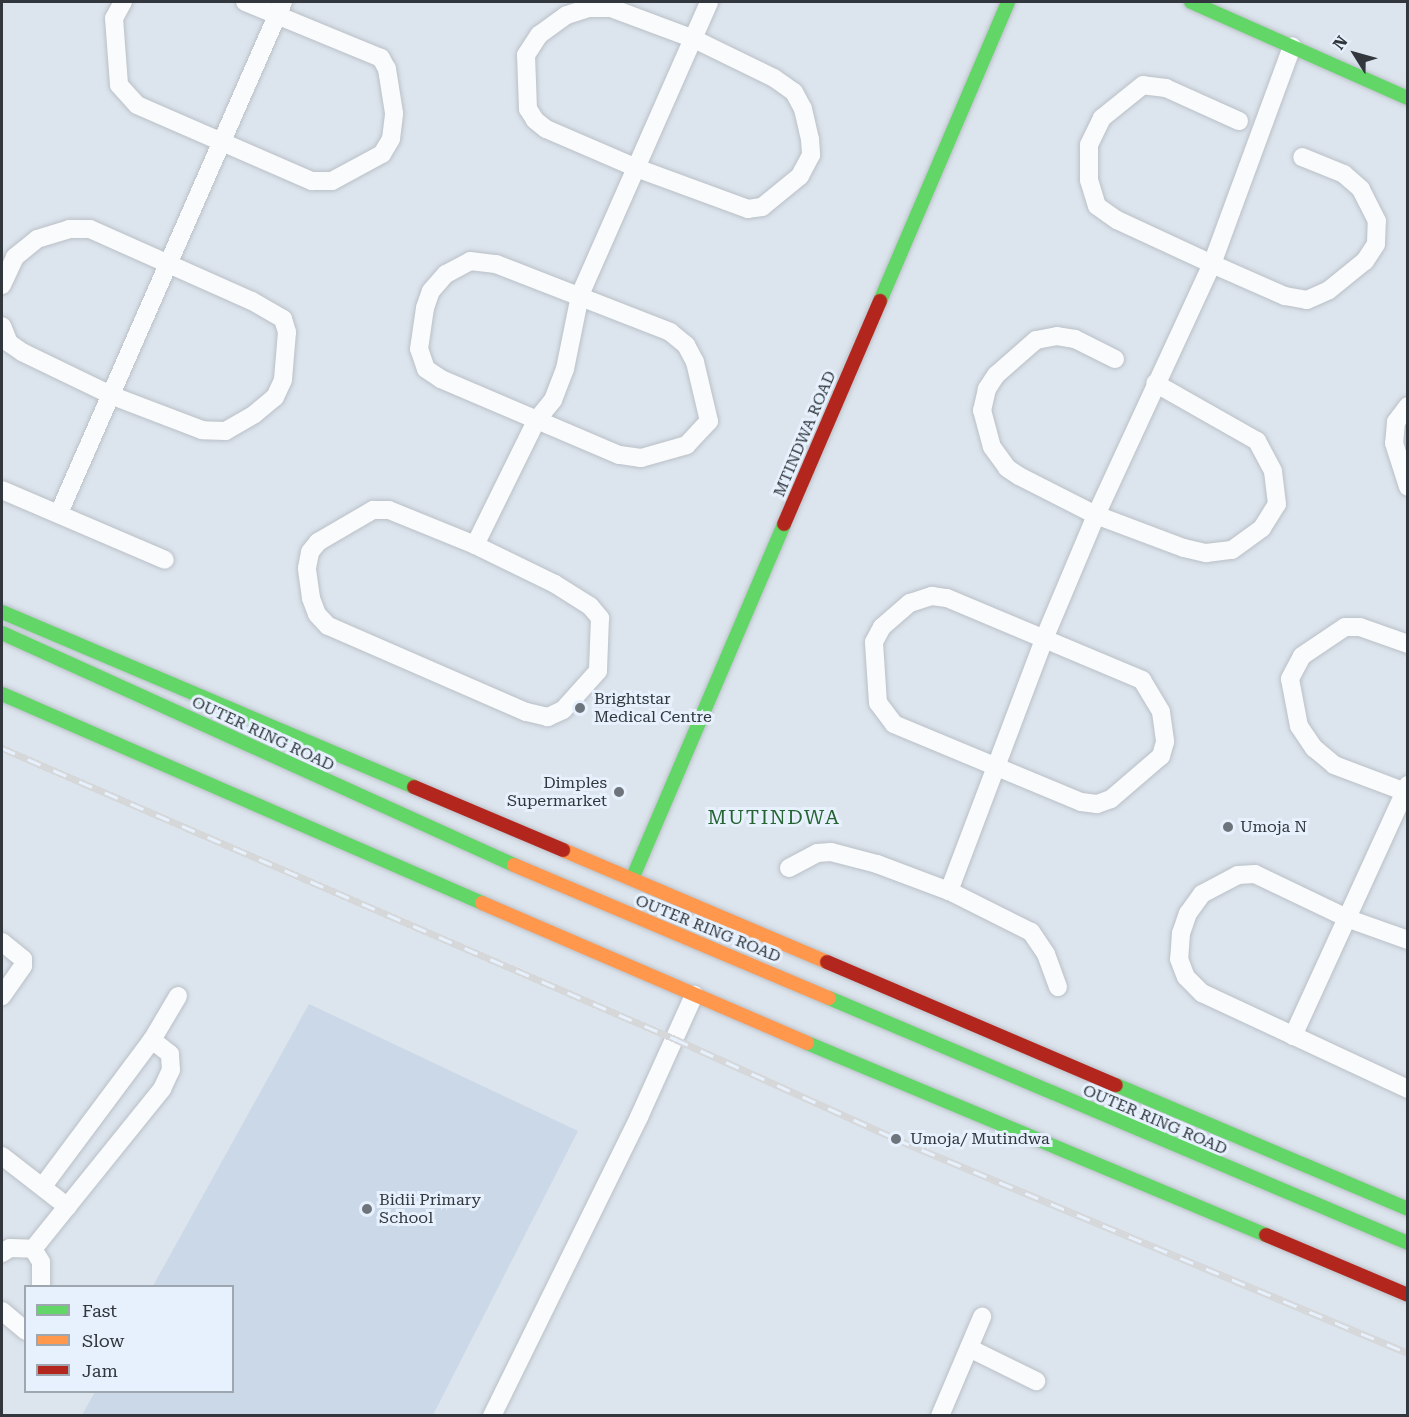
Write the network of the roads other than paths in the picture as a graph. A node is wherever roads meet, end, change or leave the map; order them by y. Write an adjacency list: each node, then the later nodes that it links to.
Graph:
1 (123, 2): 11 (street)
2 (245, 2): 6 (street)
3 (709, 2): 7 (street)
4 (1008, 2): 38 (main road, MTINDWA ROAD)
5 (1191, 2): 8 (main road)
6 (280, 9): 11 (street); 11 (street)
7 (694, 39): 13 (street); 13 (street); 13 (street)
8 (1292, 46): 9 (main road); 15 (street)
9 (1407, 98)
10 (1239, 120): 15 (street)
11 (223, 142): 14 (street)
12 (1302, 157): 15 (street)
13 (639, 169): 17 (street)
14 (167, 264): 16 (street); 21 (street); 21 (street)
15 (1212, 264): 20 (street)
16 (2, 285)
17 (580, 295): 23 (street); 23 (street); 23 (street)
18 (2, 326): 21 (street)
19 (1115, 359): 27 (street)
20 (1155, 383): 27 (street); 27 (street)
21 (113, 396): 26 (street)
22 (1407, 406): 24 (street)
23 (536, 422): 28 (street)
24 (1407, 487)
25 (2, 490): 26 (street)
26 (59, 513): 29 (street)
27 (1096, 515): 32 (street)
28 (475, 545): 28 (street)
29 (165, 560)
30 (2, 612): 38 (main road)
31 (2, 633): 54 (main road, OUTER RING ROAD)
32 (1044, 639): 35 (street); 35 (street); 35 (street)
33 (1407, 644): 36 (street)
34 (2, 694): 44 (main road)
35 (993, 767): 39 (street)
36 (1407, 790): 40 (street)
37 (789, 868): 39 (street)
38 (632, 879): 53 (main road)
39 (949, 891): 43 (street)
40 (1349, 919): 41 (street); 47 (street); 47 (street)
41 (1407, 940)
42 (2, 942): 45 (street)
43 (1058, 987)
44 (694, 995): 58 (main road); 62 (street)
45 (2, 996)
46 (178, 996): 48 (street)
47 (1293, 1036): 49 (street)
48 (152, 1040): 51 (street); 52 (street)
49 (1407, 1089)
50 (2, 1156): 51 (street)
51 (43, 1186): 52 (street)
52 (68, 1207): 55 (street)
53 (1407, 1209)
54 (1407, 1243)
55 (33, 1249): 56 (street); 57 (street)
56 (2, 1253)
57 (41, 1285)
58 (1407, 1295)
59 (982, 1317): 60 (street)
60 (969, 1348): 61 (street); 63 (street)
61 (1036, 1381)
62 (492, 1416)
63 (940, 1416)

